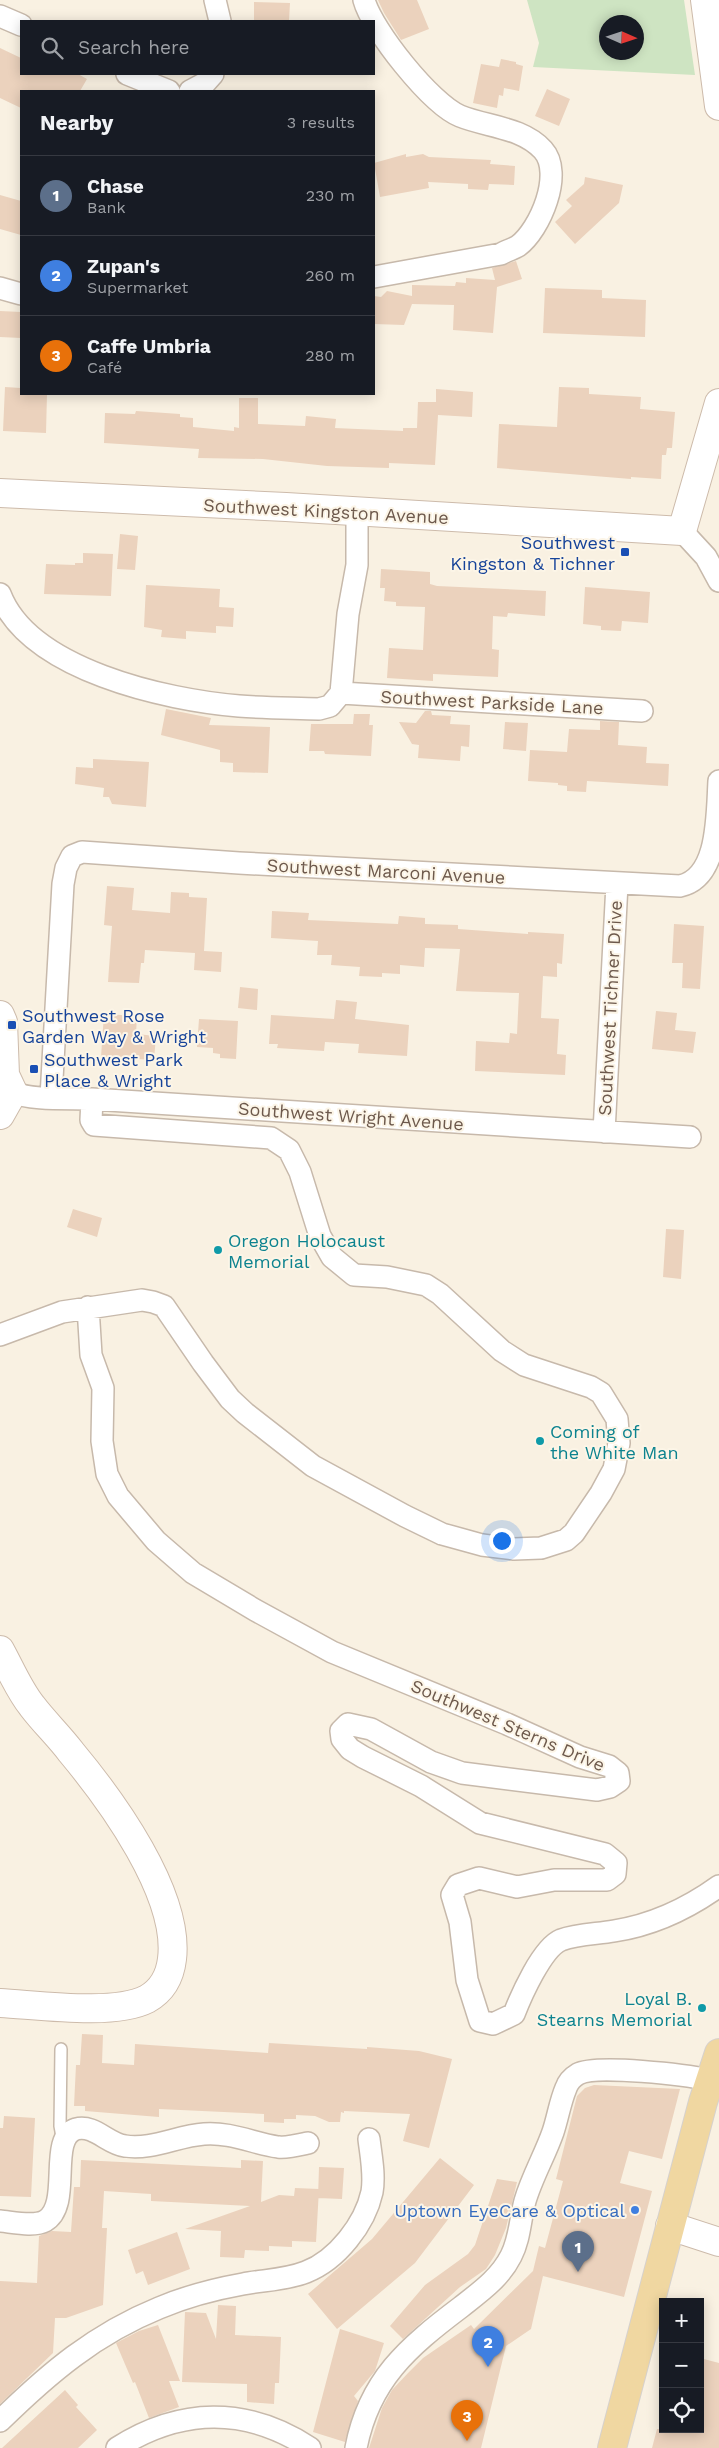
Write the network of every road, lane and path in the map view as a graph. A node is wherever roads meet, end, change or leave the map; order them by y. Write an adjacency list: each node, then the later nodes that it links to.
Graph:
1 (216, 0): 5 (street)
2 (364, 0): 6 (street)
3 (705, 0): 13 (street)
4 (0, 16): 8 (street)
5 (220, 20)
6 (373, 20)
7 (375, 23): 14 (street)
8 (20, 25)
9 (129, 75): 11 (street)
10 (212, 75): 12 (street)
11 (167, 90)
12 (192, 90)
13 (719, 106)
14 (375, 277)
15 (0, 288): 16 (street)
16 (20, 294)
17 (719, 404): 20 (street)
18 (0, 493): 19 (street, Southwest Kingston Avenue)
19 (357, 512): 20 (street, Southwest Kingston Avenue); 23 (street)
20 (682, 531): 21 (street)
21 (719, 581)
22 (0, 594): 23 (street)
23 (341, 693): 24 (street, Southwest Parkside Lane)
24 (642, 711)
25 (719, 781): 26 (street, Southwest Marconi Avenue)
26 (617, 884): 28 (street, Southwest Marconi Avenue); 31 (street, Southwest Tichner Drive)
27 (0, 1015): 30 (street)
28 (51, 1097): 29 (street, Southwest Wright Avenue); 30 (street, Southwest Wright Avenue)
29 (92, 1099): 31 (street, Southwest Wright Avenue); 33 (street)
30 (7, 1103)
31 (604, 1132): 32 (street, Southwest Wright Avenue)
32 (690, 1137)
33 (88, 1307): 34 (street); 36 (street, Southwest Sterns Drive)
34 (0, 1335)
35 (0, 1650): 37 (street)
36 (719, 1886)
37 (0, 2003)
38 (61, 2049): 43 (lane)
39 (719, 2053): 40 (main road)
40 (709, 2080): 45 (main road); 50 (street)
41 (369, 2139): 47 (street)
42 (308, 2143): 43 (street)
43 (63, 2144): 44 (street)
44 (0, 2221)
45 (670, 2226): 46 (street); 51 (main road)
46 (719, 2242)
47 (0, 2421)
48 (117, 2448): 49 (street)
49 (310, 2448)
50 (356, 2448)
51 (612, 2448)

